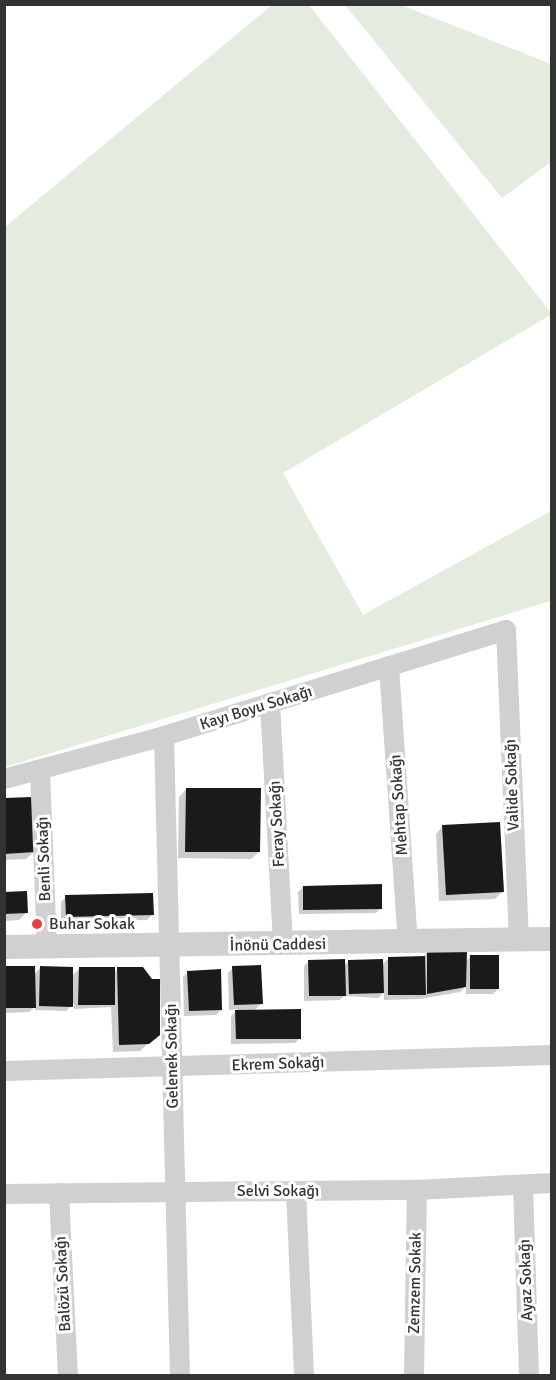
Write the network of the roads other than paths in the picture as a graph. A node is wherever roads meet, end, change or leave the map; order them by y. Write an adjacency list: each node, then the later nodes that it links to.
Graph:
1 (506, 630): 2 (street, Kayı Boyu Sokağı); 8 (street, Valide Sokağı)
2 (389, 666): 3 (street, Kayı Boyu Sokağı); 9 (street, Mehtap Sokağı)
3 (270, 703): 4 (street, Kayı Boyu Sokağı); 10 (street, Feray Sokağı)
4 (164, 736): 5 (street, Kayı Boyu Sokağı); 11 (street, Gelenek Sokağı)
5 (40, 772): 6 (street, Kayı Boyu Sokağı); 13 (street, Benli Sokağı)
6 (4, 779)
7 (552, 939): 8 (street, İnönü Caddesi)
8 (519, 940): 9 (street, İnönü Caddesi)
9 (408, 943): 10 (street, İnönü Caddesi)
10 (283, 944): 11 (street, İnönü Caddesi)
11 (170, 946): 13 (street, İnönü Caddesi); 15 (street, Gelenek Sokağı)
12 (4, 947): 13 (street, İnönü Caddesi)
13 (47, 947)
14 (552, 1055): 15 (street, Ekrem Sokağı)
15 (172, 1067): 16 (street, Ekrem Sokağı); 21 (street, Gelenek Sokağı)
16 (4, 1071)
17 (552, 1183): 18 (street, Selvi Sokağı)
18 (523, 1185): 19 (street, Selvi Sokağı); 28 (street, Ayaz Sokağı)
19 (417, 1190): 20 (street, Selvi Sokağı); 27 (street, Zemzem Sokak)
20 (296, 1191): 21 (street, Selvi Sokağı); 26 (street)
21 (176, 1192): 22 (street, Selvi Sokağı); 25 (street, Gelenek Sokağı)
22 (59, 1193): 23 (street, Selvi Sokağı); 24 (street, Balözü Sokağı)
23 (4, 1194)
24 (68, 1376)
25 (180, 1376)
26 (304, 1376)
27 (414, 1376)
28 (529, 1376)

